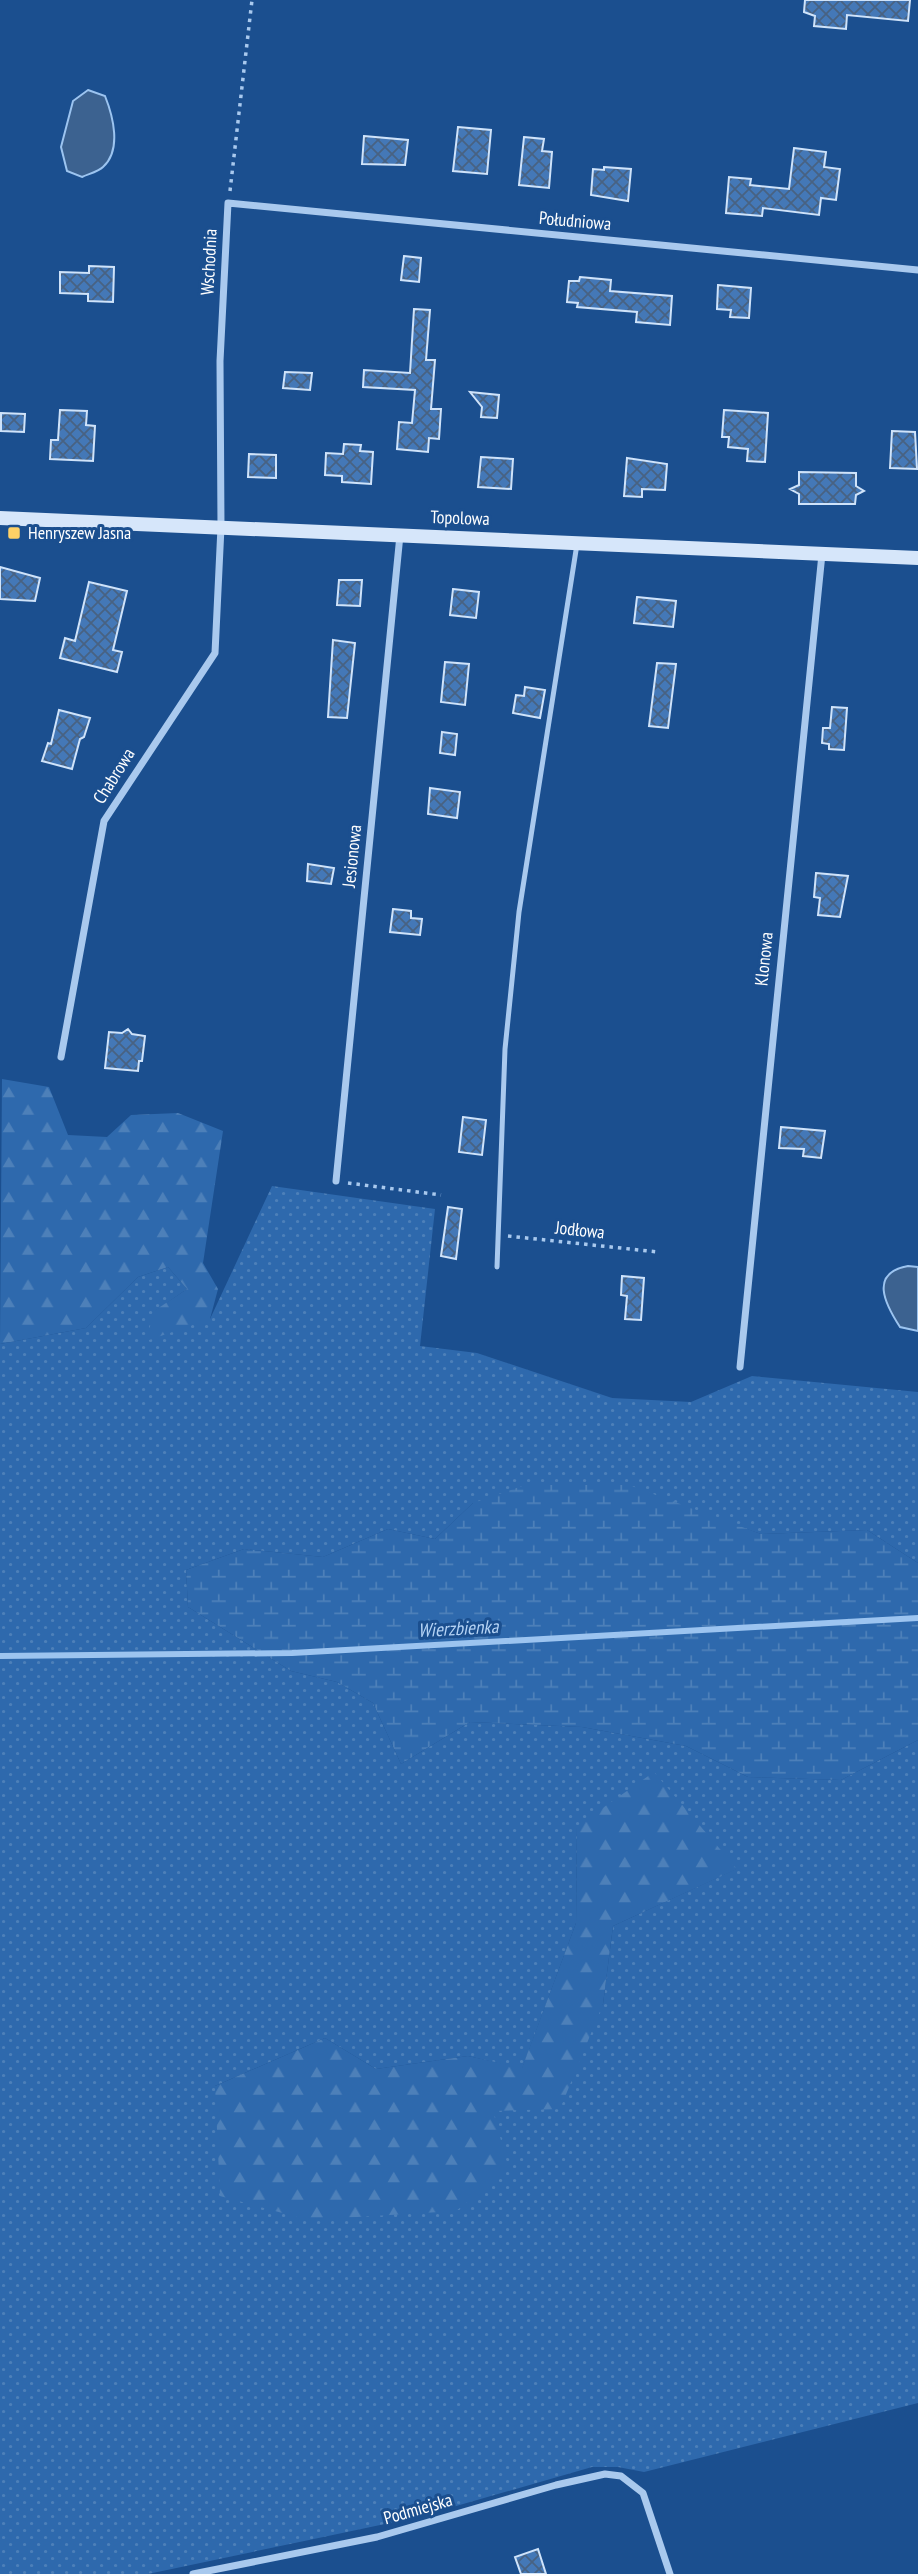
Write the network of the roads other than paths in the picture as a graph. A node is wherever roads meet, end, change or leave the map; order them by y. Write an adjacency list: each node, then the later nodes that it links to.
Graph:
1 (228, 204): 2 (street, Południowa); 4 (street, Wschodnia)
2 (918, 270)
3 (0, 518): 4 (street, Topolowa)
4 (221, 527): 5 (street, Topolowa); 9 (street, Chabrowa)
5 (400, 535): 6 (street, Topolowa); 10 (street, Jesionowa)
6 (578, 542): 7 (street, Topolowa); 11 (lane)
7 (822, 554): 8 (street, Topolowa); 12 (street, Klonowa)
8 (918, 558)
9 (61, 1057)
10 (336, 1181)
11 (497, 1267)
12 (740, 1367)
13 (193, 2574): 14 (street, Podmiejska)
14 (670, 2574)

